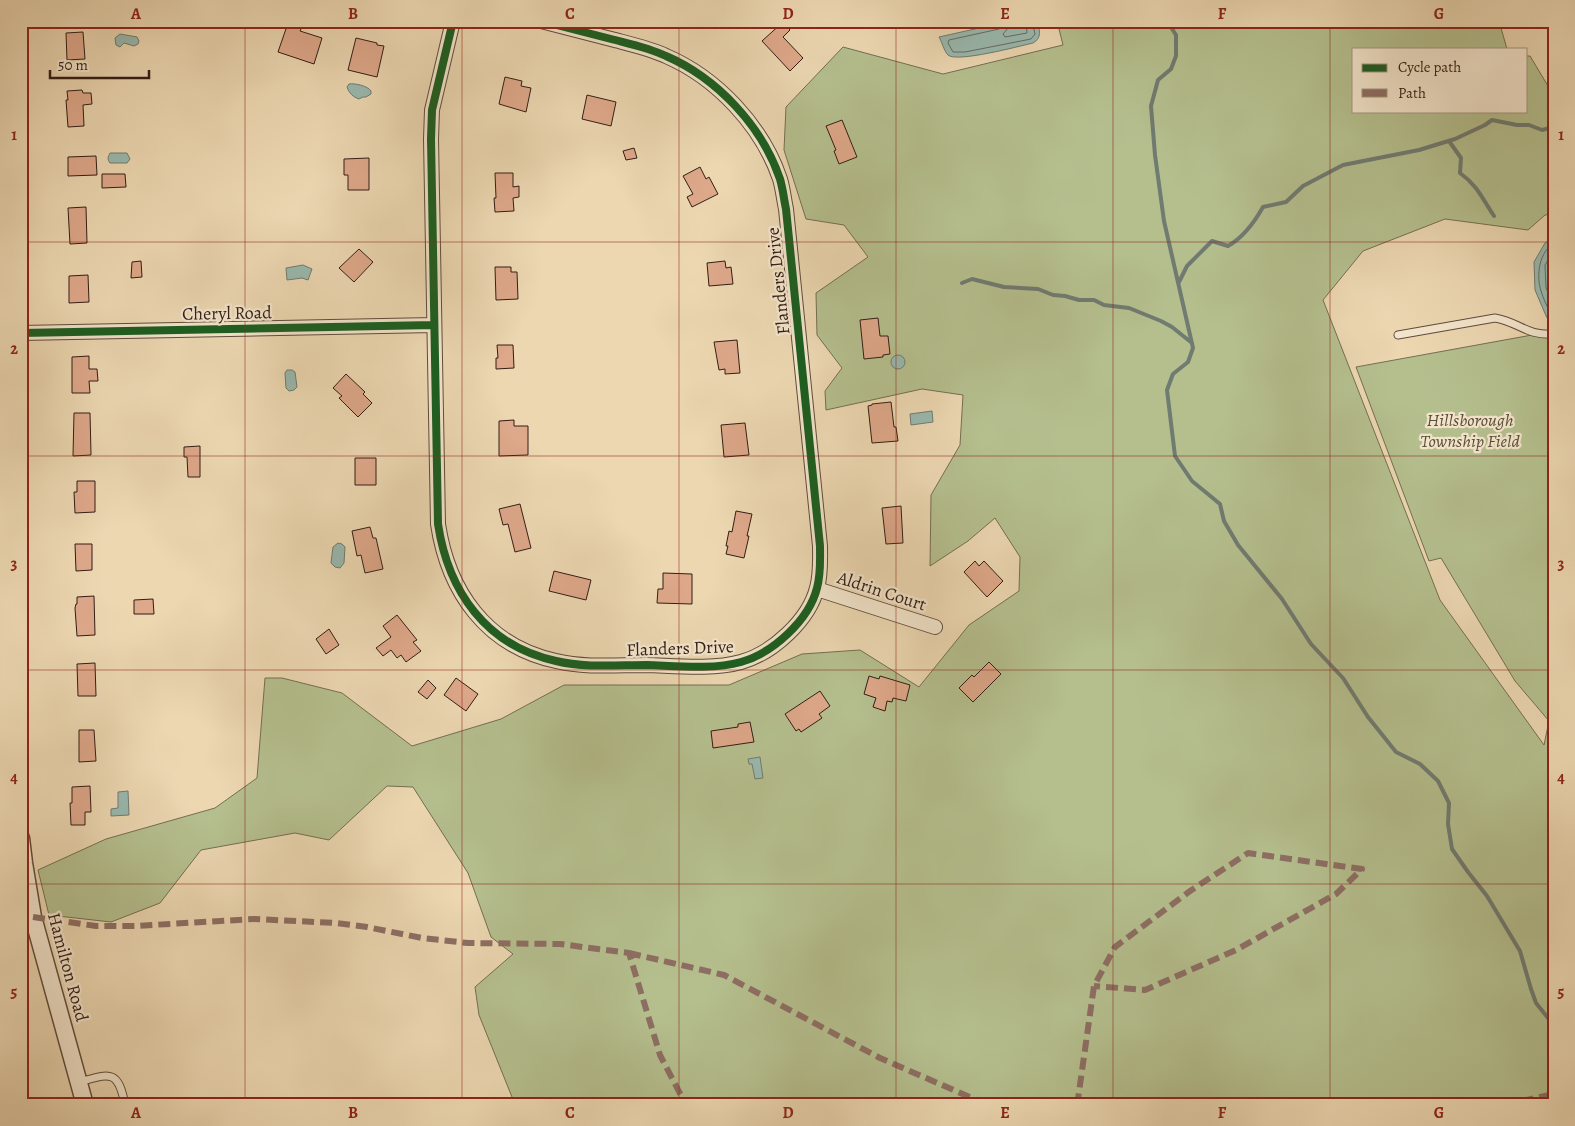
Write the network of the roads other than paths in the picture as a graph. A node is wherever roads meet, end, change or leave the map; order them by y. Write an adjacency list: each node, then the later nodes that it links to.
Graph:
1 (454, 21): 3 (street, Flanders Drive)
2 (541, 21): 7 (street, Flanders Drive)
3 (434, 325): 4 (street, Cheryl Road); 7 (street, Flanders Drive)
4 (21, 332)
5 (1554, 334): 6 (lane)
6 (1398, 335)
7 (817, 589): 8 (street, Aldrin Court)
8 (935, 627)
9 (21, 838): 10 (street, Hamilton Road)
10 (22, 864): 11 (street, Hamilton Road)
11 (78, 1082): 12 (street, Hamilton Road); 13 (lane)
12 (85, 1105)
13 (126, 1105)

